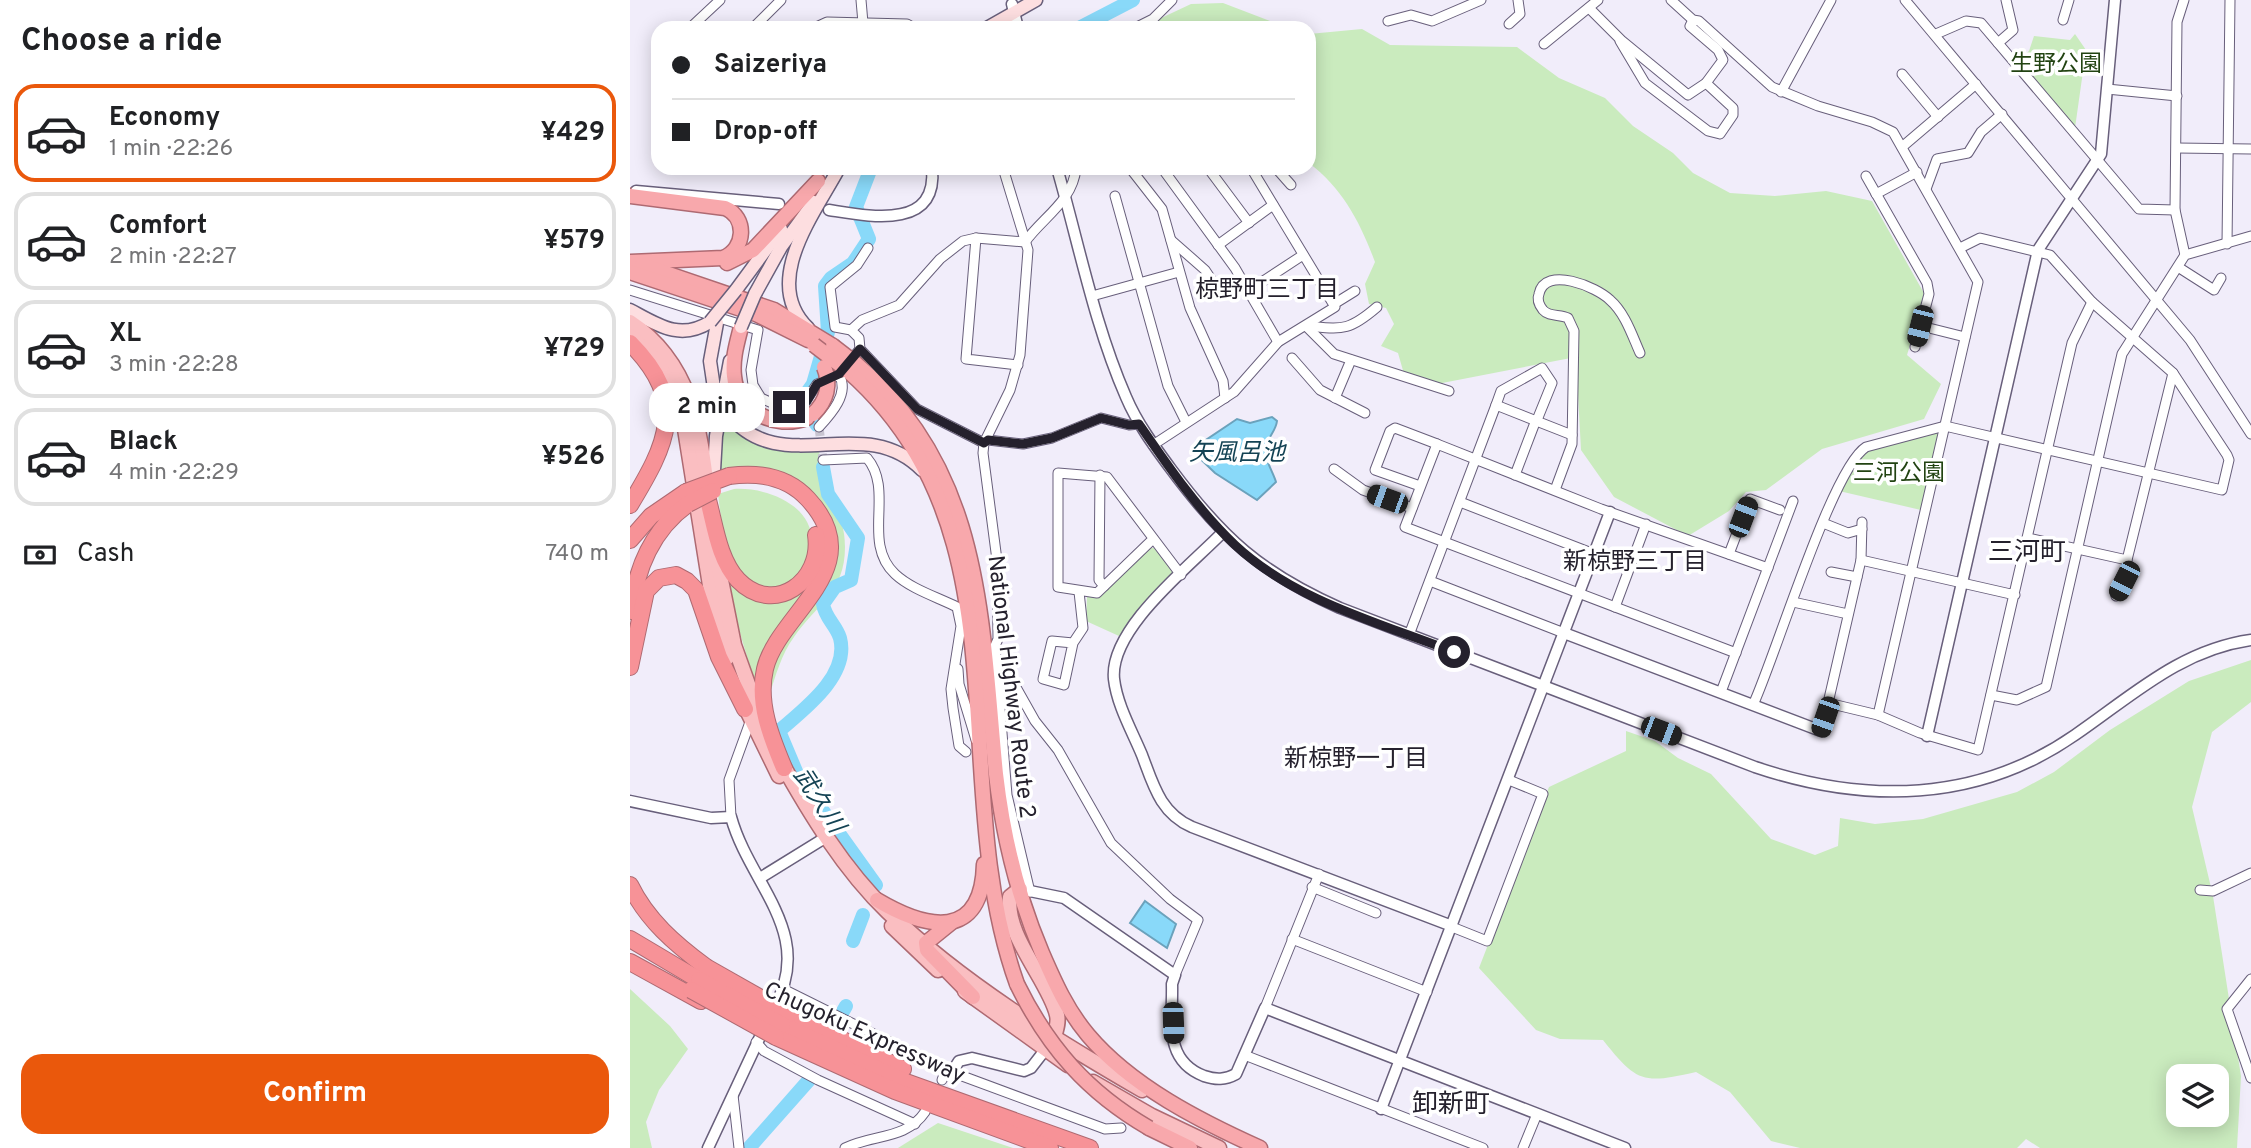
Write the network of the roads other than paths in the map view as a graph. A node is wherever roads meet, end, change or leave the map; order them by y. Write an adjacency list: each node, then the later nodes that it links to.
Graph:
1 (781, 0): 22 (street)
2 (861, 0): 23 (street)
3 (1036, 0): 17 (main road)
4 (1172, 0): 26 (street)
5 (1481, 0): 27 (street)
6 (1518, 0): 28 (street)
7 (1598, 0): 18 (street)
8 (1671, 0): 19 (street)
9 (1831, 0): 37 (street)
10 (1905, 0): 29 (street)
11 (2006, 0): 31 (street)
12 (2069, 0): 20 (street)
13 (2115, 0): 36 (street)
14 (2184, 0): 38 (street)
15 (2230, 0): 43 (street)
16 (715, 1): 21 (street)
17 (1015, 6): 24 (main road); 25 (main road)
18 (1589, 8): 30 (street); 32 (street)
19 (1693, 20): 34 (street); 37 (street)
20 (2063, 20)
21 (696, 21)
22 (759, 21)
23 (863, 21)
24 (987, 21)
25 (996, 21)
26 (1149, 21)
27 (1388, 21)
28 (1508, 24)
29 (1936, 34): 31 (street); 35 (street)
30 (1619, 38): 34 (street); 34 (street)
31 (1998, 43): 45 (street)
32 (1544, 44)
33 (1902, 74): 40 (street)
34 (1706, 83)
35 (1976, 84): 39 (street); 40 (street)
36 (2107, 89): 38 (street); 45 (street)
37 (1781, 92): 41 (street)
38 (2177, 96): 42 (street)
39 (2002, 114): 64 (street); 69 (street)
40 (1938, 117): 41 (street)
41 (1902, 147): 46 (street)
42 (2176, 148): 43 (street); 72 (street)
43 (2228, 149): 44 (street); 79 (street)
44 (2251, 149)
45 (2097, 160): 69 (street); 72 (street)
46 (1917, 172): 64 (street); 66 (street)
47 (824, 175): 61 (main road)
48 (834, 175): 107 (main road, bridge)
49 (835, 175): 112 (main road)
50 (931, 175): 73 (street)
51 (1005, 175): 78 (street)
52 (1059, 175): 68 (street)
53 (1076, 175): 62 (street)
54 (1080, 175): 62 (street)
55 (1135, 175): 77 (street)
56 (1167, 175): 80 (street)
57 (1213, 175): 74 (street)
58 (1255, 175): 71 (street)
59 (1282, 175): 63 (street)
60 (1866, 176): 66 (street)
61 (818, 181): 86 (highway); 104 (main road, bridge)
62 (1075, 183): 68 (street)
63 (1291, 185)
64 (1926, 189): 82 (street)
65 (630, 194): 70 (street); 86 (highway)
66 (1876, 194): 106 (street)
67 (1115, 196): 93 (street)
68 (1066, 197): 78 (street); 97 (street)
69 (2072, 198): 83 (street); 98 (street)
70 (779, 204)
71 (1273, 205): 74 (street); 84 (street)
72 (2175, 210): 85 (street)
73 (830, 211)
74 (1249, 223): 80 (street)
75 (2251, 236): 79 (street)
76 (976, 239): 78 (street); 108 (street); 120 (street)
77 (1171, 240): 90 (street); 92 (street)
78 (1025, 242): 120 (street)
79 (2227, 244): 85 (street)
80 (1218, 245): 95 (street)
81 (868, 248): 108 (street)
82 (1960, 248): 83 (street); 110 (street)
83 (2038, 250): 99 (street); 134 (street)
84 (1303, 255): 95 (street); 100 (street)
85 (2185, 255): 88 (street)
86 (663, 260): 87 (highway)
87 (630, 263): 112 (highway, National Highway Route 2)
88 (2178, 267): 91 (street); 98 (street)
89 (630, 272): 112 (highway, National Highway Route 2)
90 (1179, 272): 93 (street); 123 (street)
91 (2221, 278)
92 (1213, 282)
93 (1140, 284): 97 (street); 129 (street)
94 (630, 290): 126 (street)
95 (1248, 291): 113 (street)
96 (1355, 291): 100 (street)
97 (1092, 296): 130 (street)
98 (2158, 300): 111 (street); 133 (street)
99 (2092, 302): 111 (street); 138 (street)
100 (1334, 304): 105 (street)
101 (1377, 307): 105 (street)
102 (630, 310): 104 (main road)
103 (630, 322): 151 (main road)
104 (713, 323): 149 (main road, bridge)
105 (1306, 326): 113 (street); 118 (street)
106 (1920, 326): 110 (street); 115 (street)
107 (741, 327): 126 (highway); 160 (main road)
108 (851, 330): 119 (street)
109 (630, 336): 201 (main road)
110 (1965, 337): 131 (street)
111 (2133, 338): 121 (street); 141 (street)
112 (816, 342): 119 (highway, National Highway Route 2, bridge); 126 (highway, bridge)
113 (1278, 342): 123 (street)
114 (630, 343): 154 (highway)
115 (1915, 347)
116 (1640, 353): 132 (street)
117 (1292, 358): 124 (street)
118 (1351, 360): 122 (street); 124 (street)
119 (851, 364): 126 (street); 126 (street); 135 (street); 149 (highway, National Highway Route 2); 218 (highway, National Highway Route 2)
120 (1018, 365): 135 (street)
121 (2173, 373): 143 (street); 143 (street)
122 (1449, 391)
123 (1225, 398): 129 (street)
124 (1335, 398): 127 (street)
125 (1496, 405): 128 (street); 128 (street); 139 (street)
126 (809, 413)
127 (1365, 413)
128 (1537, 420): 132 (street); 145 (street)
129 (1186, 422): 136 (street)
130 (1139, 424): 135 (street); 136 (street)
131 (1945, 426): 134 (street); 158 (street); 173 (street)
132 (1572, 435): 148 (street)
133 (2251, 435)
134 (1996, 438): 138 (street); 178 (street)
135 (986, 441): 195 (street)
136 (1153, 444): 161 (street)
137 (1437, 444): 139 (street); 147 (street); 147 (street)
138 (2048, 450): 141 (street); 162 (street)
139 (1478, 459): 145 (street); 153 (street)
140 (823, 460): 192 (street)
141 (2098, 461): 143 (street); 166 (street)
142 (1334, 469): 155 (street)
143 (2148, 473): 170 (street)
144 (1100, 475): 164 (street); 179 (street); 180 (street)
145 (1515, 475): 148 (street)
146 (729, 481): 150 (highway, bridge); 160 (highway); 206 (highway)
147 (1420, 486): 155 (street)
148 (1555, 490): 157 (street)
149 (939, 496): 205 (highway, National Highway Route 2)
150 (687, 498): 163 (highway); 191 (highway)
151 (708, 500): 160 (highway); 172 (main road)
152 (1793, 501): 171 (street)
153 (1460, 502): 165 (street); 167 (street)
154 (630, 505)
155 (1412, 508): 165 (street)
156 (1780, 510): 168 (street)
157 (1610, 512): 159 (street); 167 (street)
158 (1824, 523): 169 (street); 184 (street)
159 (1647, 524): 168 (street); 185 (street)
160 (717, 531): 172 (main road)
161 (1223, 532): 175 (street); 188 (street)
162 (2028, 538): 166 (street); 182 (street)
163 (630, 540)
164 (1152, 540): 175 (street); 179 (street)
165 (1444, 542): 177 (street); 181 (street)
166 (2078, 548): 170 (street); 198 (street)
167 (1594, 554): 181 (street)
168 (1729, 554): 171 (street)
169 (1861, 560): 173 (street); 176 (street)
170 (2127, 560): 183 (street)
171 (1768, 568): 193 (street)
172 (718, 570): 206 (main road)
173 (1911, 571): 178 (street); 202 (street)
174 (1831, 572): 176 (street)
175 (1181, 575): 213 (street)
176 (1857, 577): 186 (street)
177 (1430, 582): 187 (street); 188 (street)
178 (1963, 582): 182 (street); 204 (street)
179 (1104, 586): 180 (street)
180 (1079, 592): 190 (street)
181 (1580, 593): 185 (street); 187 (street)
182 (2015, 594): 198 (street)
183 (2116, 596)
184 (1793, 602): 186 (street); 200 (street)
185 (1615, 607): 193 (street)
186 (1848, 614): 199 (street)
187 (1564, 633): 196 (street); 197 (street)
188 (1409, 635): 196 (street)
189 (2251, 639): 196 (street)
190 (1073, 643): 190 (street)
191 (633, 645): 194 (highway); 201 (highway)
192 (958, 653): 205 (street); 205 (street)
193 (1736, 653): 197 (street)
194 (630, 667)
195 (996, 667): 218 (street); 229 (street)
196 (1544, 687): 207 (street)
197 (1721, 692): 200 (street)
198 (1991, 695): 204 (street)
199 (1830, 704): 202 (street); 203 (street)
200 (1753, 705): 203 (street)
201 (748, 715): 209 (street); 210 (main road)
202 (1878, 715): 204 (street)
203 (1821, 731)
204 (1927, 736)
205 (973, 750): 211 (highway, National Highway Route 2)
206 (784, 768): 210 (main road)
207 (1508, 780): 223 (street); 223 (street)
208 (630, 801): 209 (street)
209 (731, 817): 214 (street)
210 (824, 838): 214 (street); 219 (main road); 235 (main road)
211 (986, 838): 221 (highway); 260 (highway, National Highway Route 2, bridge)
212 (2251, 873): 217 (street)
213 (1319, 874): 216 (street); 223 (street)
214 (760, 877): 232 (street)
215 (630, 885): 230 (highway)
216 (1312, 887): 220 (street); 225 (street)
217 (2200, 890)
218 (1025, 891): 222 (highway, National Highway Route 2); 229 (street); 233 (main road)
219 (877, 900): 221 (highway); 226 (main road)
220 (1376, 913)
221 (959, 918): 226 (highway)
222 (1030, 925): 240 (main road); 254 (highway, National Highway Route 2)
223 (1452, 927): 234 (street)
224 (630, 939): 230 (highway, Chugoku Expressway)
225 (1292, 939): 234 (street); 236 (street)
226 (926, 943): 235 (highway); 237 (main road)
227 (630, 953): 230 (highway, Chugoku Expressway)
228 (630, 962): 239 (highway)
229 (1175, 975): 242 (street)
230 (699, 979): 238 (highway, bridge); 239 (highway, Chugoku Expressway, bridge)
231 (2251, 979): 243 (street)
232 (785, 990): 239 (street); 245 (street)
233 (1044, 990): 237 (main road); 240 (main road)
234 (1427, 992): 244 (street)
235 (973, 998): 241 (main road)
236 (1265, 1008): 242 (street); 244 (street)
237 (1020, 1014): 240 (main road)
238 (782, 1025): 239 (highway, Chugoku Expressway, bridge); 258 (highway, Chugoku Expressway); 259 (highway)
239 (758, 1035): 248 (street); 252 (street)
240 (1055, 1037): 241 (main road); 254 (main road)
241 (1045, 1050): 245 (street); 261 (main road)
242 (1247, 1056): 249 (street)
243 (2248, 1056): 246 (street)
244 (1399, 1060): 249 (street); 251 (street)
245 (949, 1071): 247 (street); 253 (street)
246 (2251, 1078)
247 (942, 1080)
248 (733, 1095): 255 (street); 256 (street)
249 (1381, 1109): 263 (street)
250 (925, 1112): 252 (street)
251 (1537, 1114): 264 (street); 265 (street)
252 (915, 1124): 257 (street)
253 (1121, 1128)
254 (1225, 1131): 262 (highway, National Highway Route 2)
255 (708, 1148)
256 (739, 1148)
257 (845, 1148)
258 (1050, 1148)
259 (1090, 1148)
260 (1190, 1148)
261 (1219, 1148)
262 (1260, 1148)
263 (1483, 1148)
264 (1523, 1148)
265 (1625, 1148)

